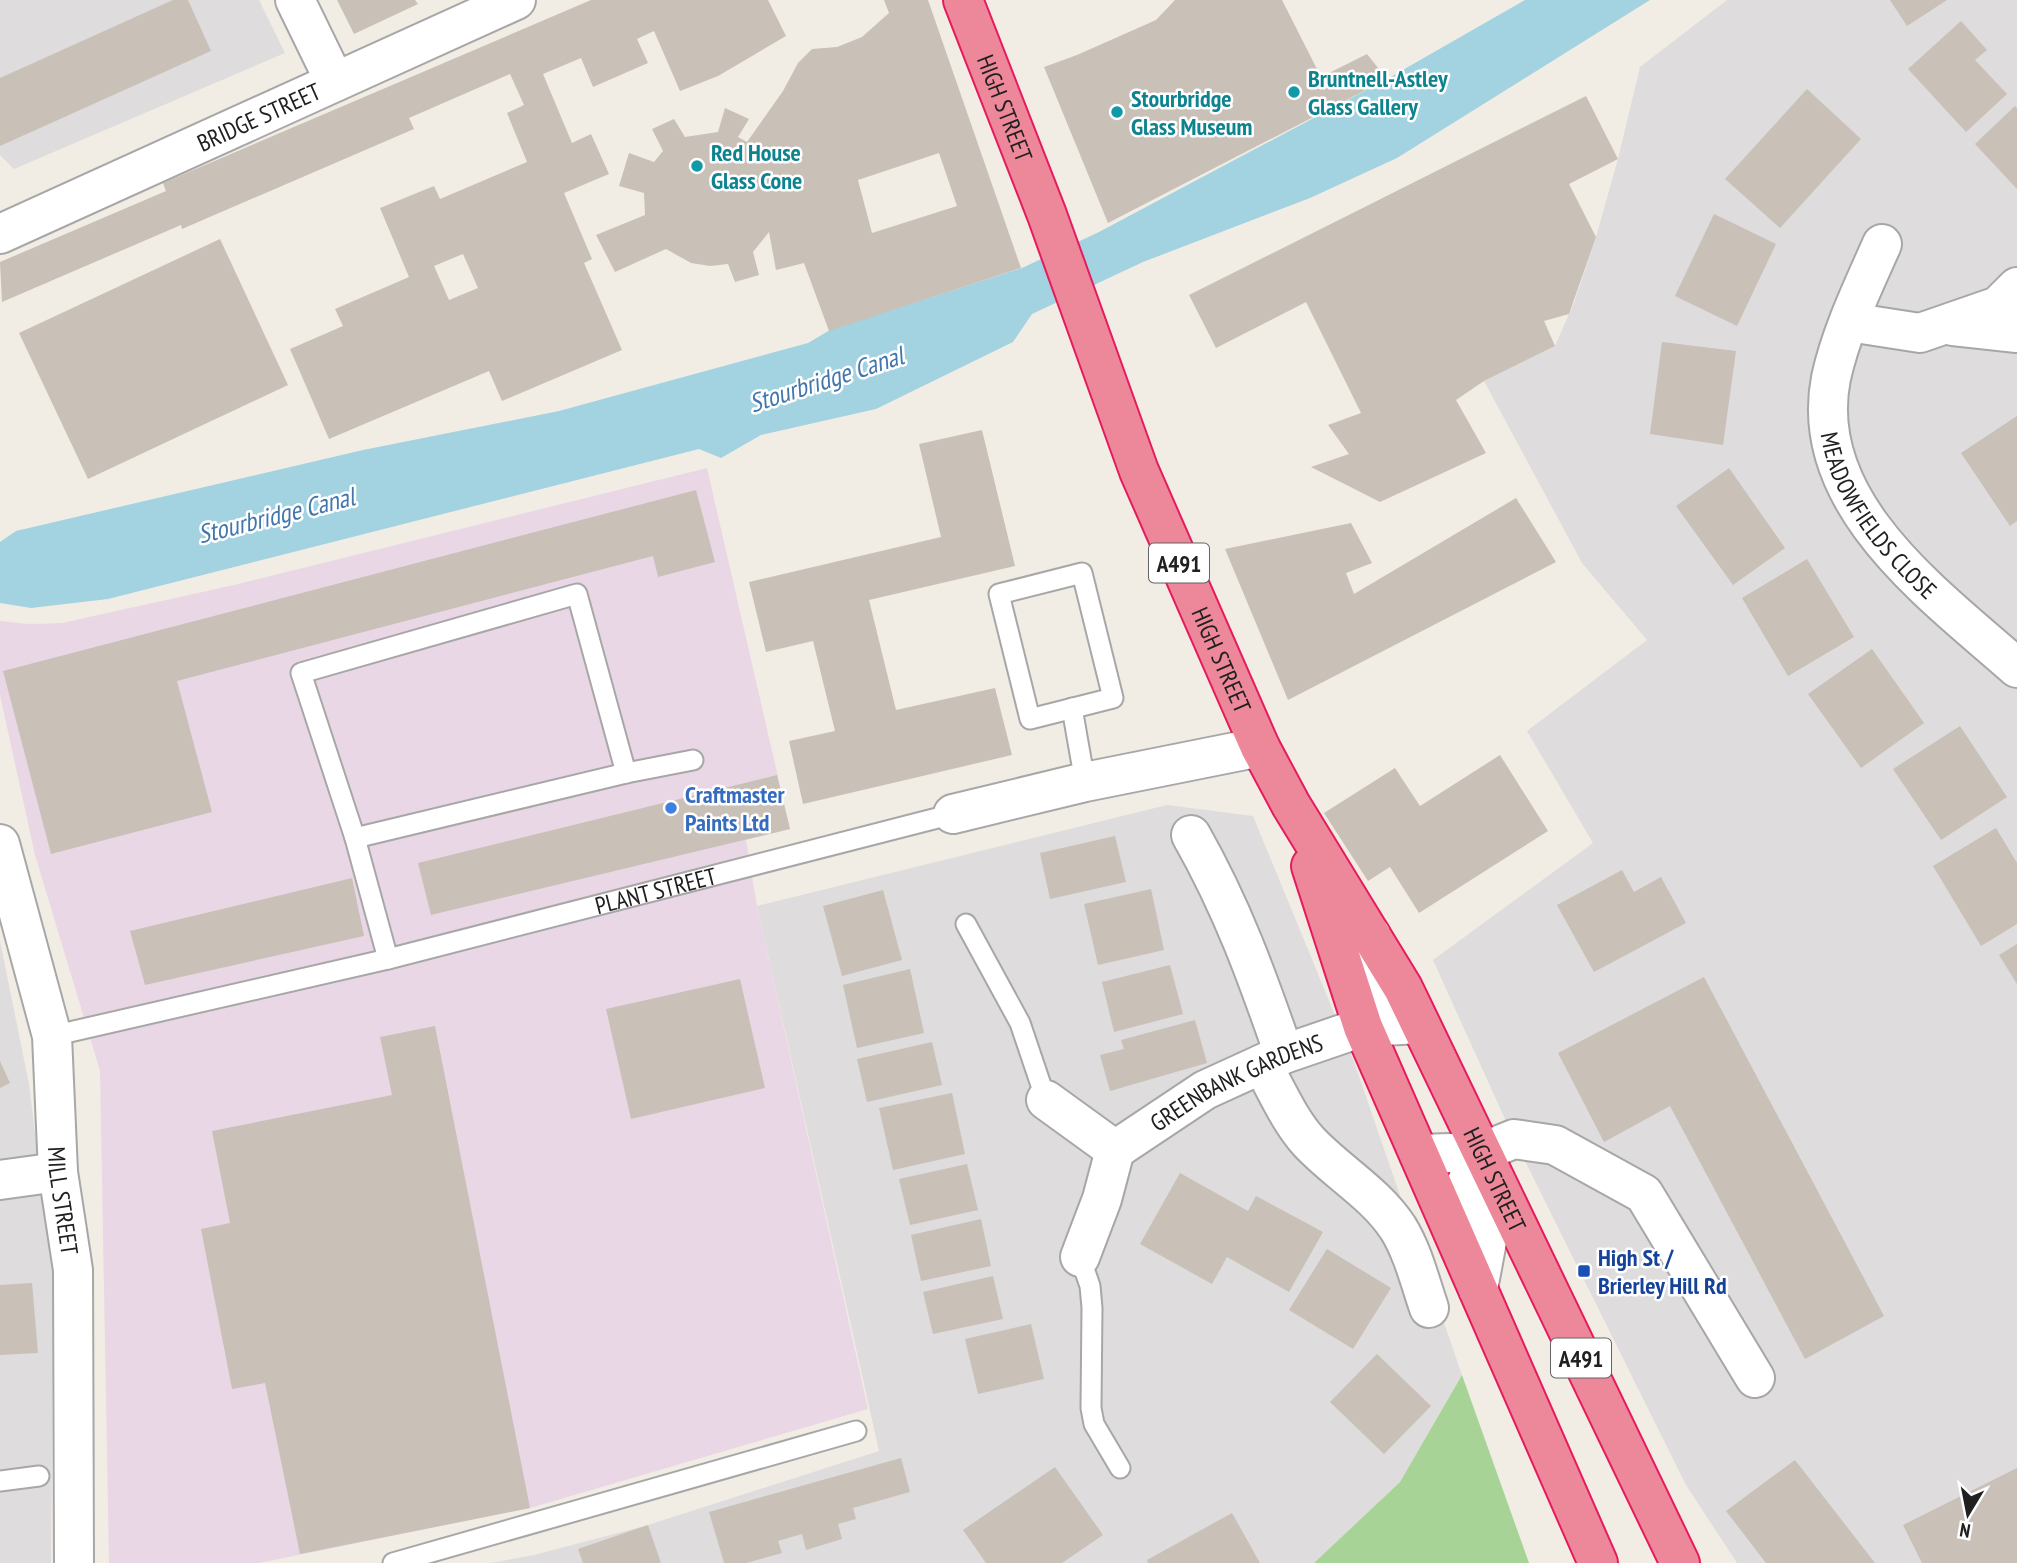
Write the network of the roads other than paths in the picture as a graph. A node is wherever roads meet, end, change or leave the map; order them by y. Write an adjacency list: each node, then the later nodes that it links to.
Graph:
1 (295, 0): 4 (street)
2 (516, 0): 4 (street, BRIDGE STREET)
3 (963, 0): 13 (highway, HIGH STREET / A491)
4 (335, 82): 5 (street, BRIDGE STREET)
5 (0, 234)
6 (1882, 244): 8 (street, MEADOWFIELDS CLOSE)
7 (2017, 287): 9 (street)
8 (1849, 322): 9 (street); 11 (street, MEADOWFIELDS CLOSE)
9 (1944, 325): 10 (street)
10 (2017, 333)
11 (2017, 668)
12 (1072, 708): 12 (lane); 16 (lane)
13 (1260, 747): 16 (street, PLANT STREET); 17 (highway, HIGH STREET / A491)
14 (693, 760): 15 (lane)
15 (626, 773): 20 (lane); 20 (lane)
16 (1085, 782): 18 (street, PLANT STREET)
17 (1291, 804): 23 (highway, HIGH STREET / A491); 26 (highway, HIGH STREET / A491)
18 (953, 814): 24 (lane, PLANT STREET)
19 (1191, 835): 28 (street)
20 (355, 838): 24 (lane)
21 (0, 844): 27 (street, MILL STREET)
22 (966, 924): 29 (lane)
23 (1371, 935): 25 (highway, HIGH STREET / A491); 26 (street)
24 (388, 959): 27 (lane, PLANT STREET)
25 (1420, 1024): 26 (street, GREENBANK GARDENS); 31 (highway, HIGH STREET / A491)
26 (1363, 1027): 28 (street, GREENBANK GARDENS); 32 (highway, HIGH STREET / A491)
27 (52, 1036): 33 (street, MILL STREET)
28 (1273, 1059): 30 (street, GREENBANK GARDENS); 37 (street)
29 (1046, 1100): 30 (street)
30 (1115, 1150): 35 (street)
31 (1482, 1152): 32 (street); 36 (street); 38 (street); 46 (highway, HIGH STREET / A491)
32 (1419, 1154): 36 (highway, HIGH STREET / A491)
33 (58, 1172): 34 (street); 43 (street, MILL STREET)
34 (0, 1180)
35 (1080, 1257): 40 (lane)
36 (1478, 1289): 45 (highway, HIGH STREET / A491)
37 (1429, 1308)
38 (1755, 1378)
39 (856, 1431): 44 (lane)
40 (1120, 1468)
41 (39, 1476): 42 (lane)
42 (0, 1481)
43 (74, 1563)
44 (393, 1563)
45 (1598, 1563)
46 (1680, 1563)

